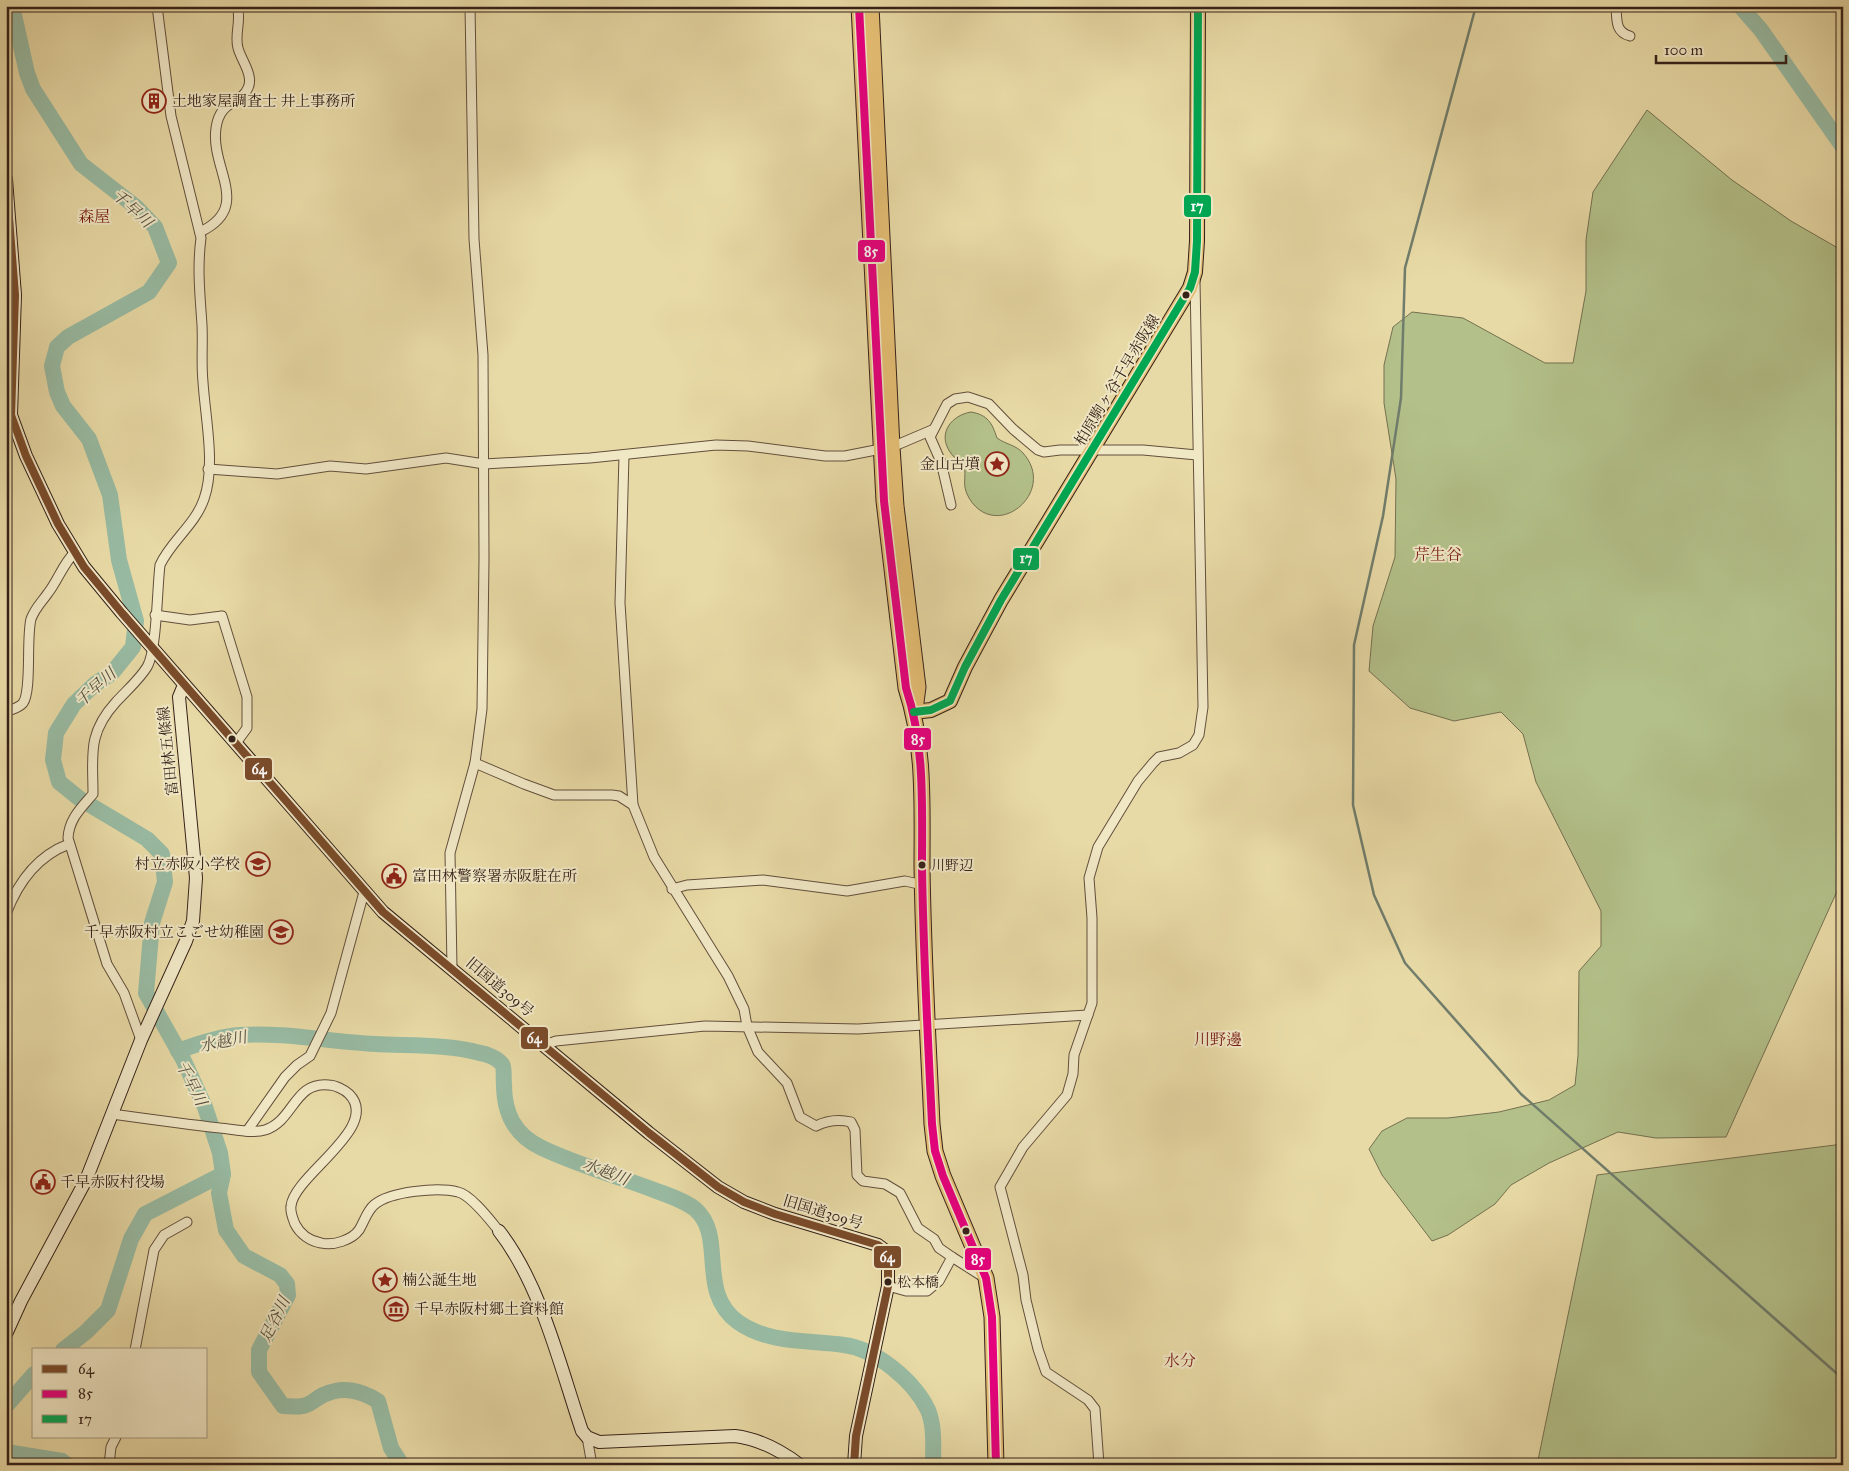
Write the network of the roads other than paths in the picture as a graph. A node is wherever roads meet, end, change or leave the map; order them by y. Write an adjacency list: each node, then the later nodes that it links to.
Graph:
1 (157, 6): 10 (street)
2 (237, 6): 10 (street)
3 (470, 6): 18 (street)
4 (859, 6): 14 (highway)
5 (871, 6): 14 (highway)
6 (1198, 6): 11 (main road, 柏原駒ヶ谷千早赤阪線)
7 (1616, 6): 8 (street)
8 (1630, 36)
9 (6, 179): 12 (street)
10 (200, 232): 19 (street)
11 (1195, 272): 15 (main road, 柏原駒ヶ谷千早赤阪線); 17 (street)
12 (11, 295): 21 (street)
13 (932, 430): 14 (street); 15 (street); 20 (street)
14 (886, 448): 16 (street); 26 (highway)
15 (1094, 449): 17 (street); 26 (main road, 柏原駒ヶ谷千早赤阪線)
16 (624, 455): 18 (street); 29 (street)
17 (1197, 455): 36 (street)
18 (484, 464): 19 (street); 28 (street)
19 (208, 469): 22 (street)
20 (951, 505)
21 (75, 552): 23 (street); 25 (street)
22 (155, 615): 23 (street); 27 (street)
23 (153, 650): 24 (street); 30 (street)
24 (184, 685): 27 (street, 旧国道309号); 39 (street, 富田林五條線)
25 (6, 712)
26 (914, 712): 31 (highway)
27 (236, 743): 33 (street, 旧国道309号)
28 (475, 763): 29 (street); 35 (street)
29 (633, 805): 32 (street)
30 (70, 844): 34 (street); 39 (street)
31 (923, 885): 32 (street); 37 (highway)
32 (672, 889): 38 (street)
33 (364, 892): 35 (street, 旧国道309号); 42 (street)
34 (6, 914)
35 (452, 968): 40 (street, 旧国道309号)
36 (1088, 1015): 37 (street); 57 (street)
37 (928, 1024): 38 (street); 46 (highway)
38 (747, 1026): 40 (street); 45 (street)
39 (144, 1035): 41 (street, 富田林五條線)
40 (545, 1045): 47 (street, 旧国道309号)
41 (112, 1114): 42 (street); 48 (street, 富田林五條線)
42 (247, 1131): 44 (street)
43 (187, 1222): 49 (street)
44 (499, 1231): 50 (street)
45 (952, 1257): 46 (street); 47 (street)
46 (986, 1278): 56 (highway)
47 (888, 1286): 55 (street, 旧国道309号)
48 (6, 1334)
49 (135, 1348)
50 (588, 1437): 53 (street); 54 (street)
51 (116, 1438): 52 (street)
52 (109, 1465)
53 (592, 1465)
54 (800, 1465)
55 (854, 1465)
56 (996, 1465)
57 (1099, 1465)

